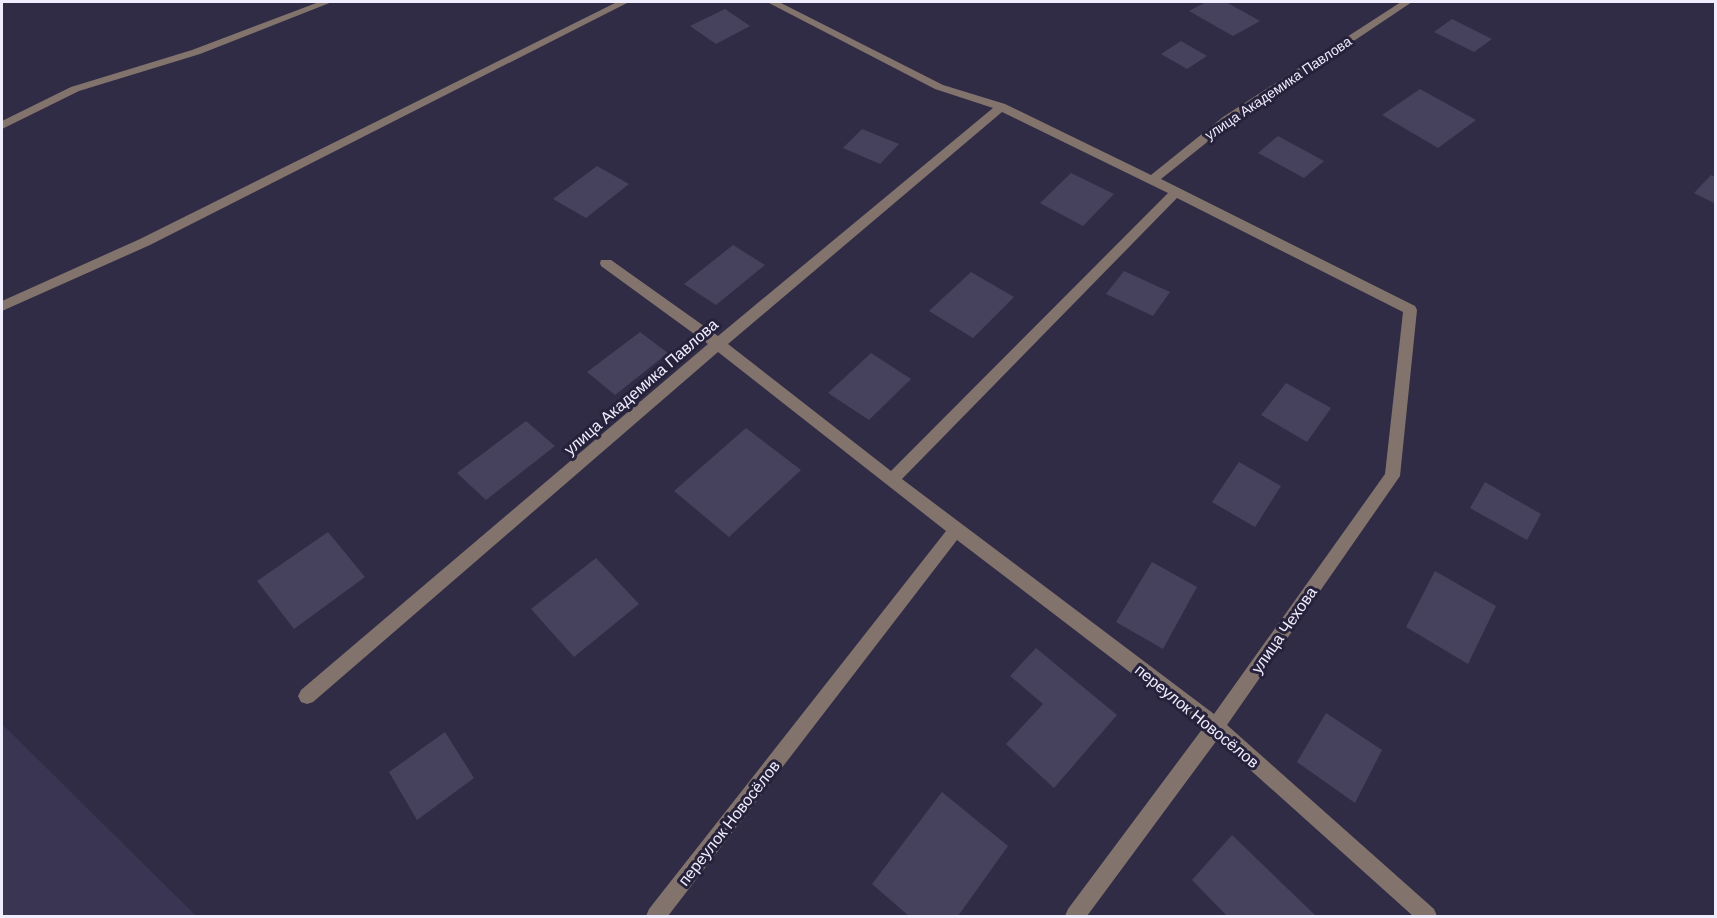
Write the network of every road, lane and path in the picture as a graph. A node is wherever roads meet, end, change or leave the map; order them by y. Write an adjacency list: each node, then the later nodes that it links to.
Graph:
1 (327, 2): 6 (street)
2 (624, 2): 10 (street)
3 (772, 2): 5 (street)
4 (1407, 2): 7 (street, улица Академика Павлова)
5 (1001, 107): 7 (street); 11 (street, улица Академика Павлова)
6 (2, 124)
7 (1152, 180): 8 (street)
8 (1176, 192): 12 (street); 15 (street, улица Чехова)
9 (606, 263): 11 (street, переулок Новосёлов)
10 (2, 306)
11 (718, 344): 12 (street, переулок Новосёлов); 14 (street, улица Академика Павлова)
12 (892, 480): 13 (street, переулок Новосёлов)
13 (956, 530): 15 (street, переулок Новосёлов); 16 (street, переулок Новосёлов)
14 (307, 696)
15 (1215, 726): 17 (street, улица Чехова); 18 (street, переулок Новосёлов)
16 (656, 916)
17 (1075, 916)
18 (1427, 916)

